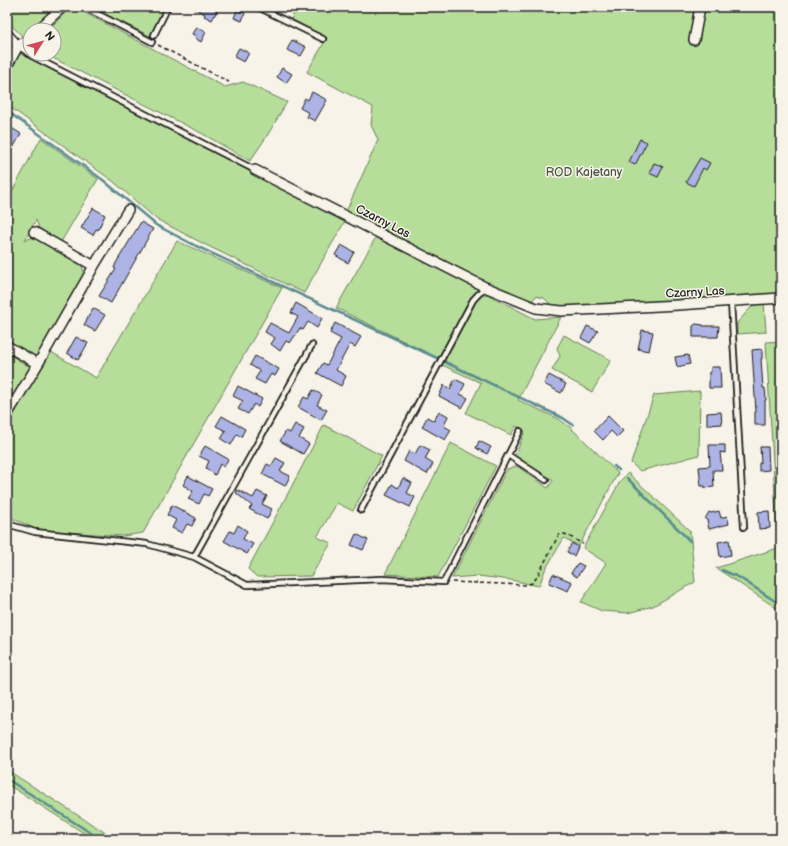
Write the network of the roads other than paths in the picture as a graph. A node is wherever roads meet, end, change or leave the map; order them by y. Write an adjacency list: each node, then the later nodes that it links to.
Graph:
1 (62, 7): 6 (street)
2 (84, 7): 11 (lane)
3 (168, 7): 8 (lane)
4 (258, 7): 9 (lane)
5 (700, 7): 10 (street)
6 (46, 22)
7 (7, 34): 13 (street, Czarny Las)
8 (154, 35)
9 (323, 39)
10 (694, 40)
11 (152, 42)
12 (22, 43): 13 (street)
13 (18, 46): 14 (street); 15 (lane, Czarny Las)
14 (7, 66)
15 (255, 170): 19 (street, Czarny Las)
16 (128, 210): 18 (street)
17 (34, 232): 18 (street)
18 (94, 266): 24 (street)
19 (485, 287): 21 (street, Czarny Las); 29 (lane)
20 (781, 298): 21 (street, Czarny Las)
21 (731, 302): 31 (lane)
22 (312, 345): 32 (lane)
23 (7, 346): 24 (street)
24 (38, 364): 25 (street)
25 (7, 415)
26 (520, 432): 27 (lane)
27 (508, 455): 28 (lane); 32 (lane)
28 (546, 480)
29 (361, 510)
30 (7, 524): 32 (lane)
31 (744, 527)
32 (194, 557)

